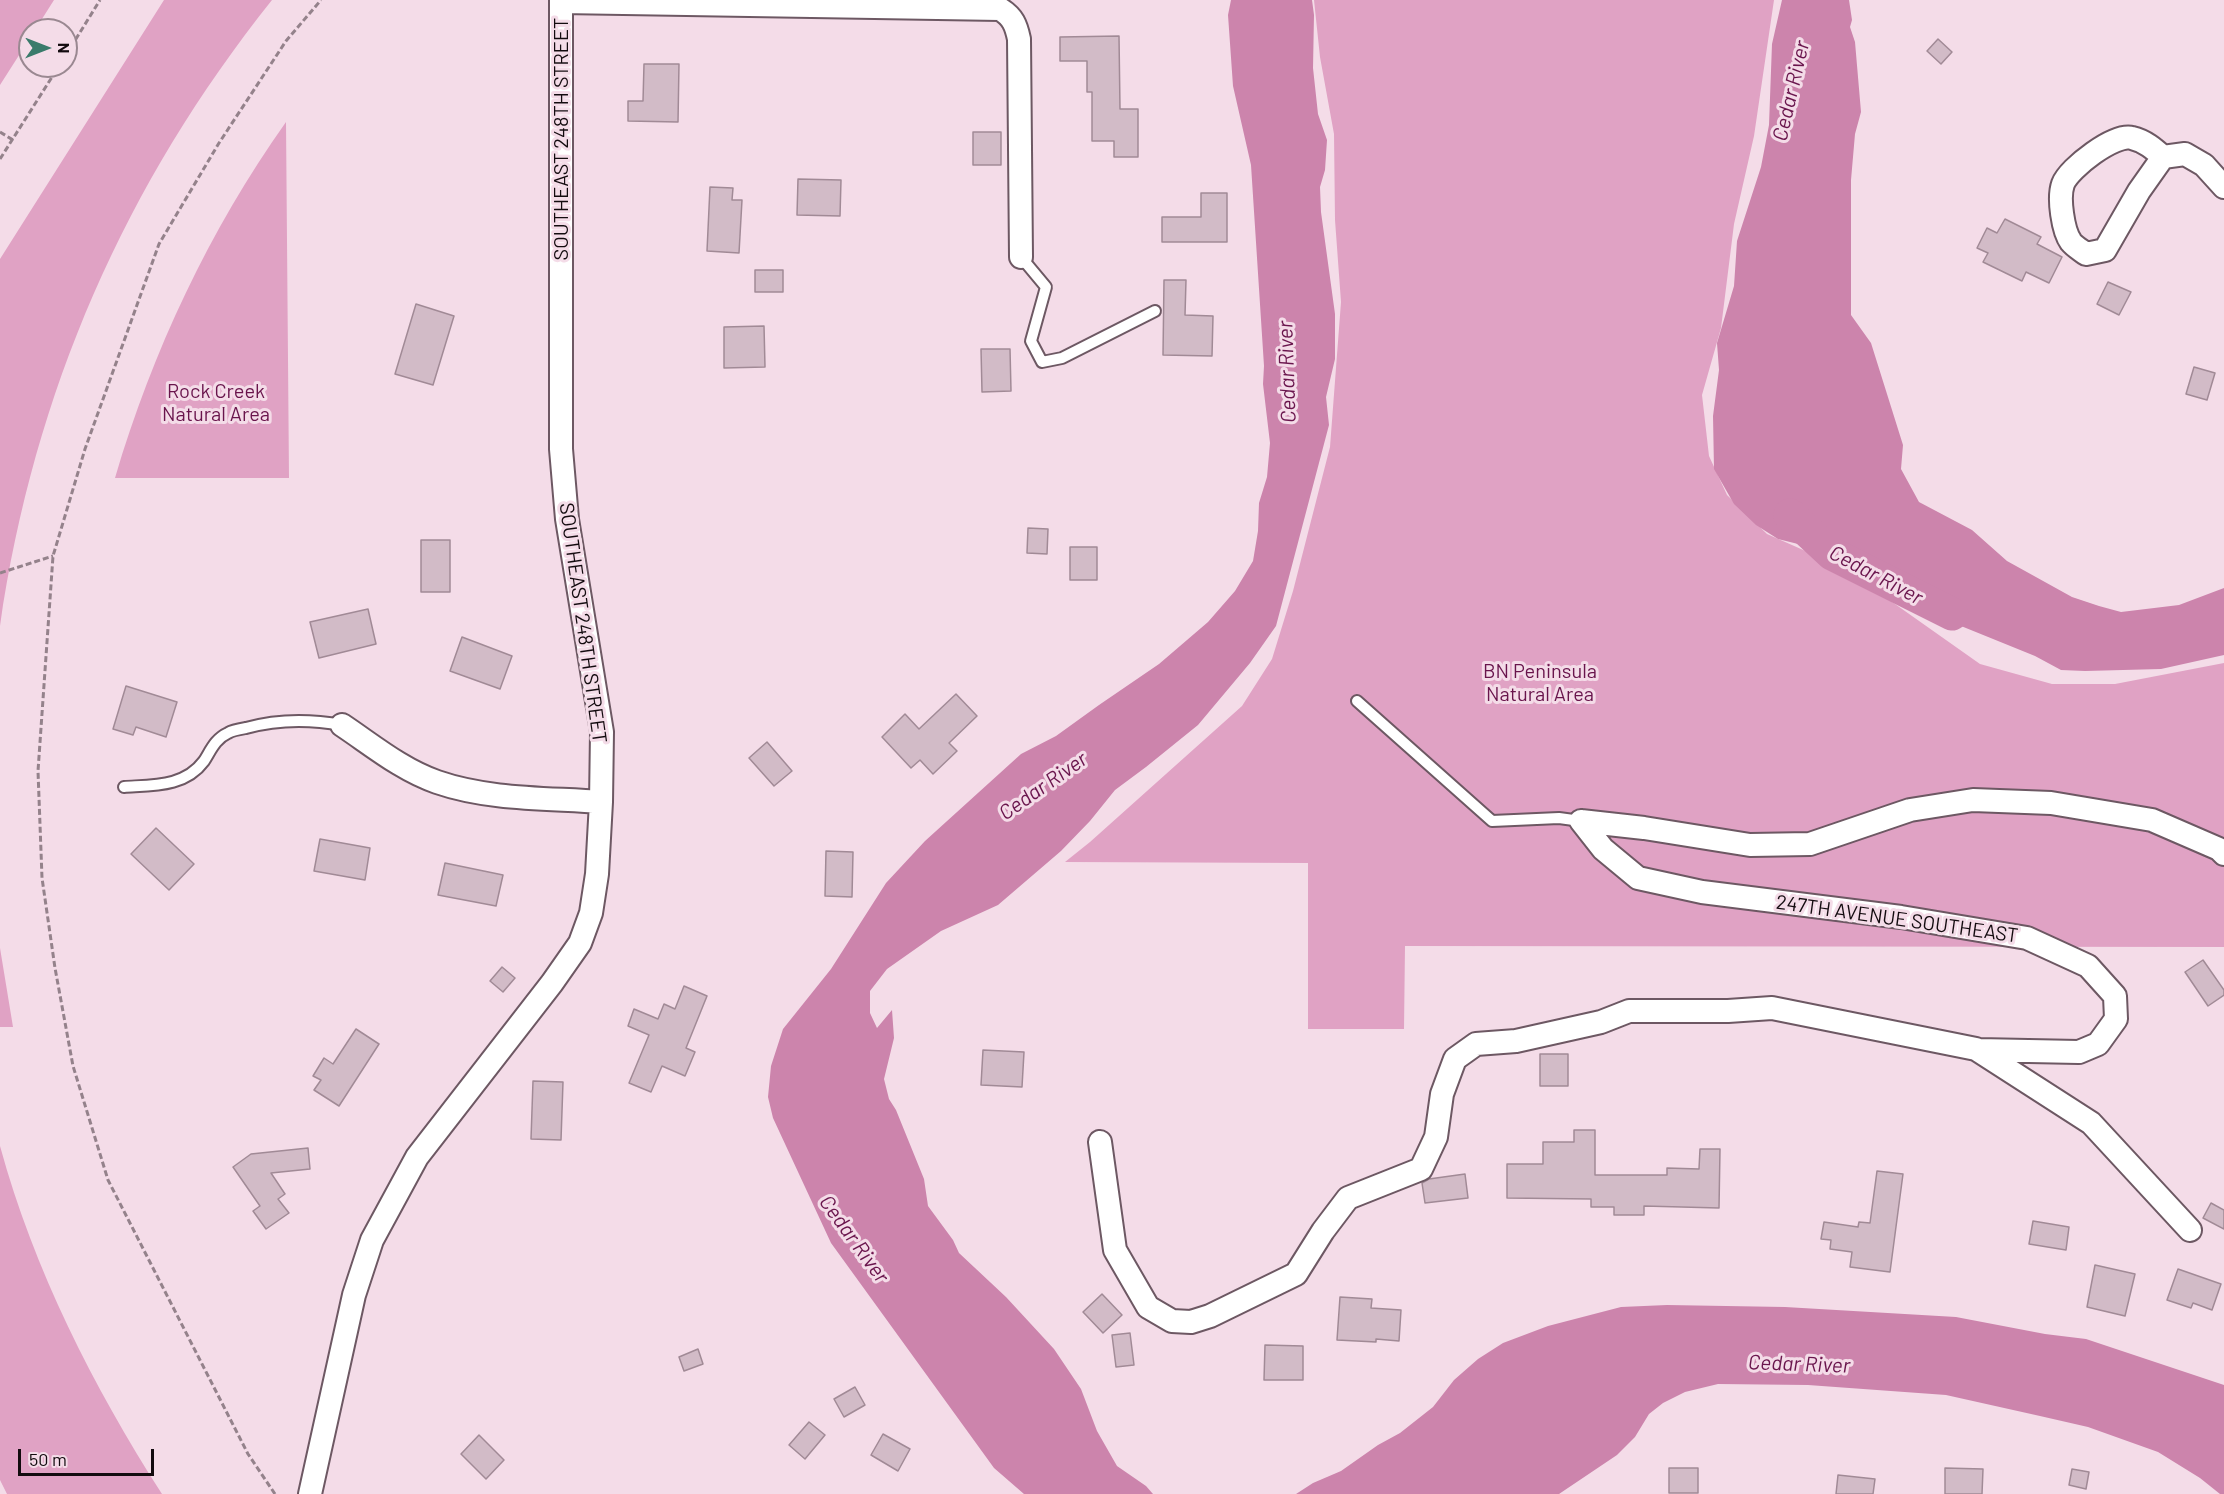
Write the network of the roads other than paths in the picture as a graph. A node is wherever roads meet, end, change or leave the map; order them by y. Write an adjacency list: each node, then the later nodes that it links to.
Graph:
1 (561, 1): 4 (street); 9 (street, SOUTHEAST 248TH STREET)
2 (2163, 157): 2 (street); 3 (street)
3 (2224, 187)
4 (1022, 257): 5 (lane)
5 (1155, 311)
6 (1357, 701): 10 (lane)
7 (342, 724): 8 (lane); 9 (street)
8 (124, 787)
9 (601, 802): 15 (street, SOUTHEAST 248TH STREET)
10 (1581, 821): 11 (street); 12 (street, 247TH AVENUE SOUTHEAST)
11 (2224, 854)
12 (1976, 1050): 13 (street); 14 (street)
13 (1100, 1142)
14 (2190, 1230)
15 (311, 1493)

